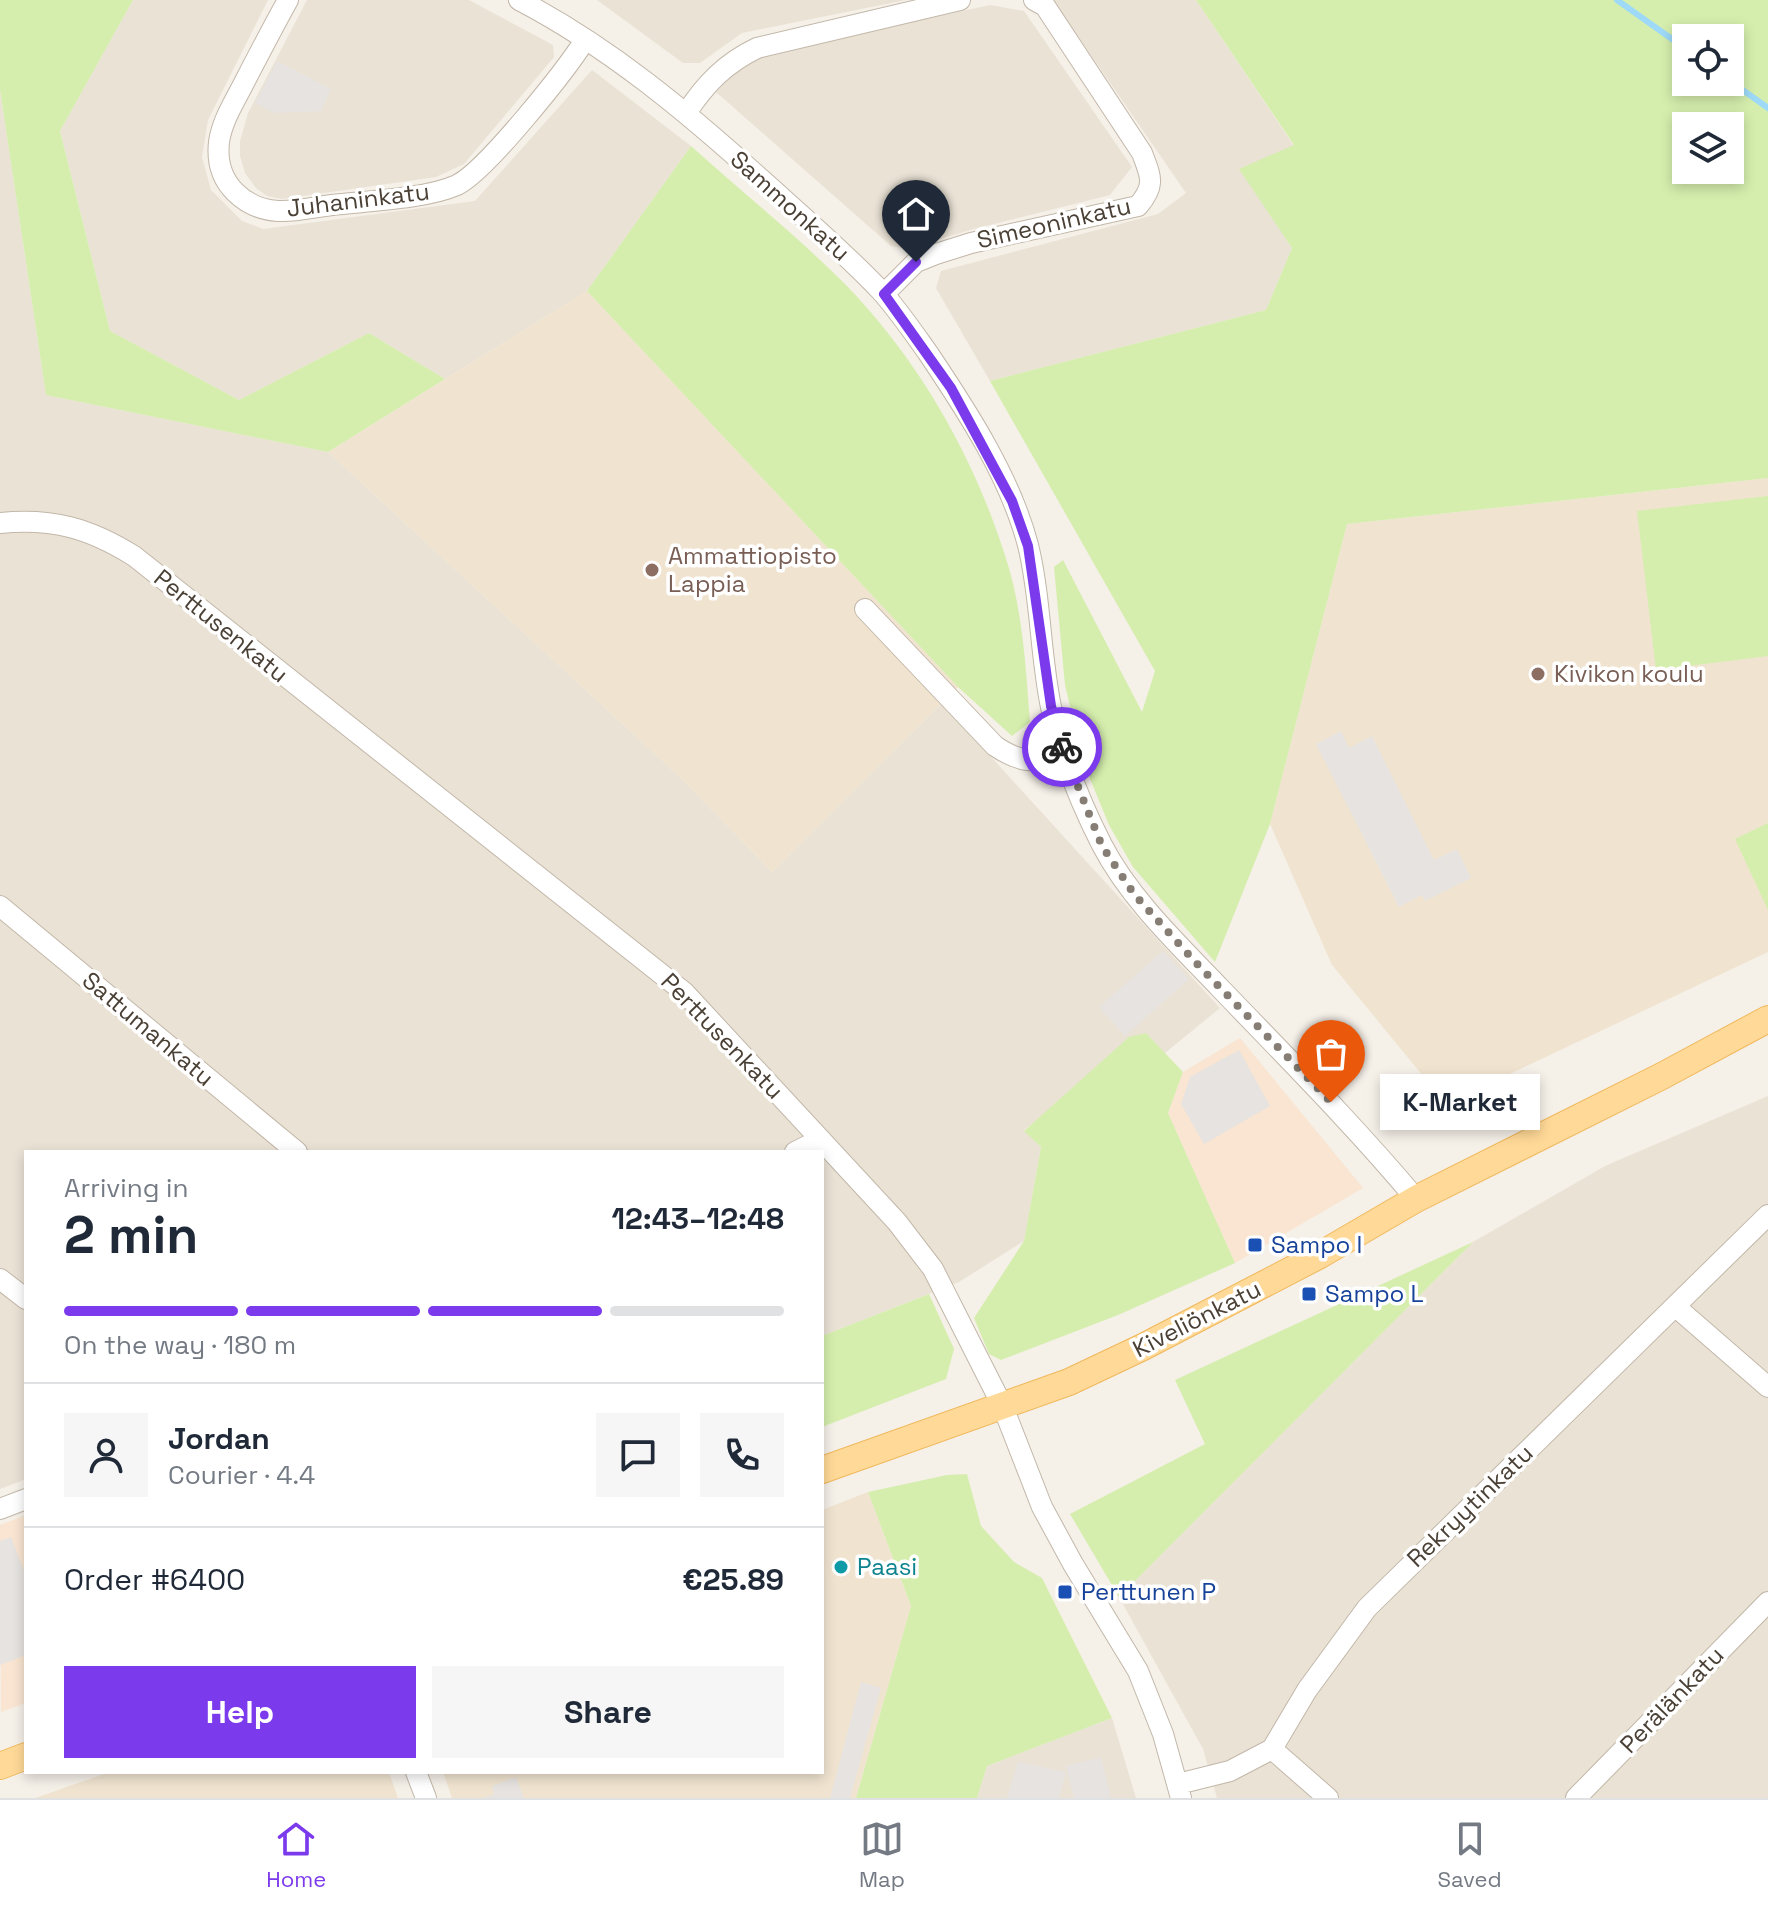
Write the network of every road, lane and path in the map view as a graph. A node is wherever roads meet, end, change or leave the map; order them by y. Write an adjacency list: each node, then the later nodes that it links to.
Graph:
1 (288, 0): 5 (street, Juhaninkatu)
2 (519, 0): 5 (street, Sammonkatu)
3 (960, 0): 6 (street)
4 (1034, 0): 7 (street, Simeoninkatu)
5 (585, 40): 6 (street, Sammonkatu)
6 (687, 112): 7 (street, Sammonkatu)
7 (884, 294): 10 (street, Sammonkatu)
8 (0, 523): 13 (street, Perttusenkatu)
9 (865, 609): 10 (street)
10 (1064, 757): 16 (street, Sammonkatu)
11 (0, 906): 14 (street, Sattumankatu)
12 (1768, 1019): 16 (main road, Kiveliönkatu)
13 (819, 1140): 15 (street); 22 (street, Perttusenkatu)
14 (295, 1150)
15 (799, 1150)
16 (1416, 1199): 22 (main road, Kiveliönkatu)
17 (1768, 1215): 20 (street, Rekryytinkatu)
18 (0, 1279): 19 (street)
19 (24, 1297)
20 (1676, 1307): 21 (street); 27 (street, Rekryytinkatu)
21 (1768, 1387)
22 (1003, 1407): 23 (main road, Kiveliönkatu); 31 (street, Perttusenkatu)
23 (824, 1469)
24 (24, 1500): 25 (street)
25 (0, 1509)
26 (1768, 1602): 34 (street, Perälänkatu)
27 (1272, 1749): 31 (street, Rekryytinkatu); 33 (street)
28 (24, 1757): 29 (main road)
29 (0, 1766)
30 (417, 1774): 32 (street)
31 (1179, 1791)
32 (426, 1798)
33 (1328, 1798)
34 (1576, 1798)

